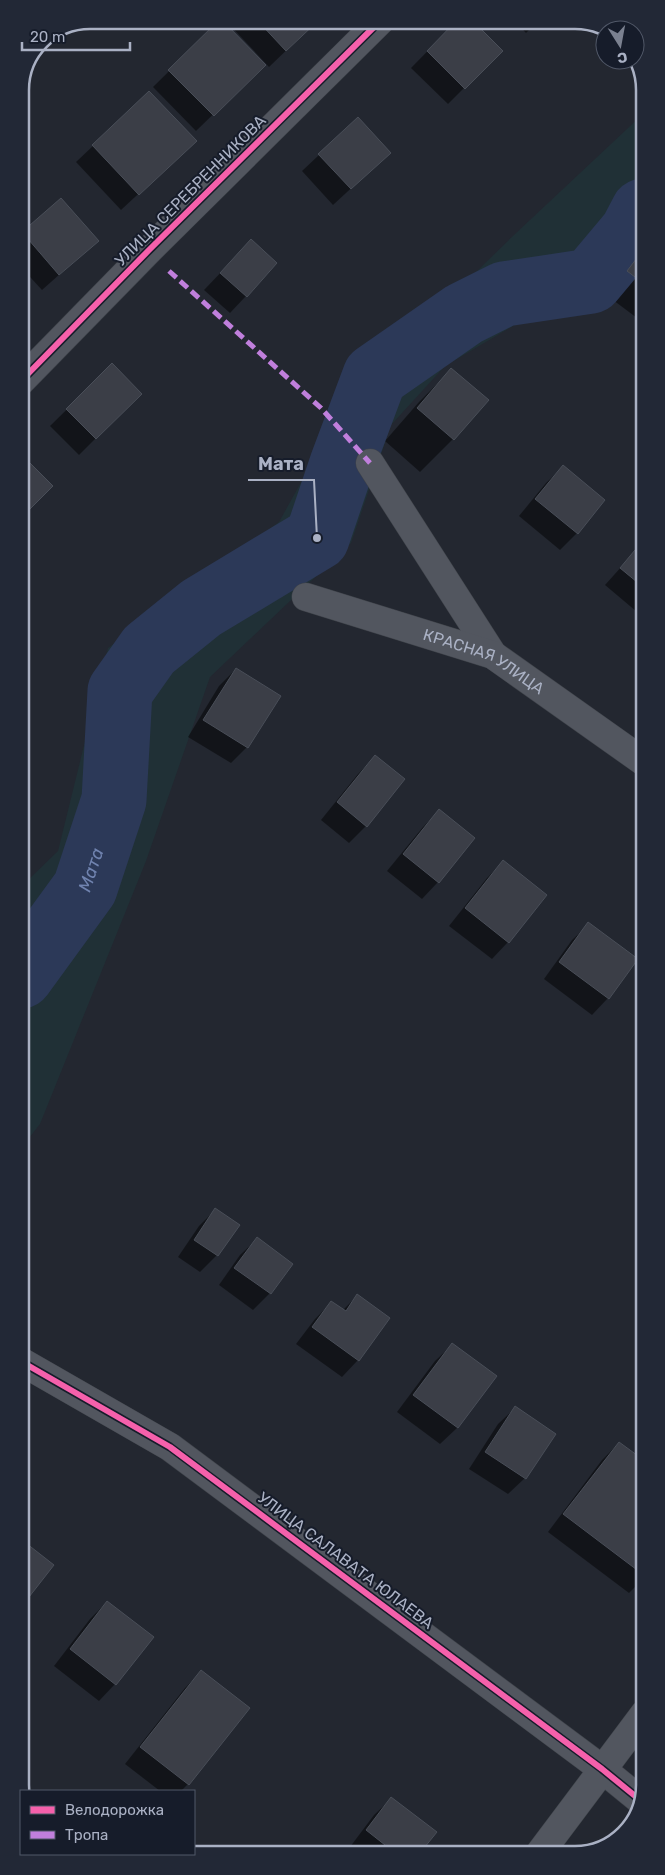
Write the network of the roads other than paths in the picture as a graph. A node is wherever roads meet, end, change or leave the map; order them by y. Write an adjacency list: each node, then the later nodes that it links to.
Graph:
1 (372, 29): 2 (street, УЛИЦА СЕРЕБРЕННИКОВА)
2 (29, 372)
3 (370, 463): 5 (street)
4 (306, 597): 5 (street, КРАСНАЯ УЛИЦА)
5 (493, 655): 6 (street, КРАСНАЯ УЛИЦА)
6 (636, 756)
7 (29, 1366): 9 (street, УЛИЦА САЛАВАТА ЮЛАЕВА)
8 (636, 1725): 9 (street)
9 (602, 1769): 10 (street, УЛИЦА САЛАВАТА ЮЛАЕВА); 11 (street)
10 (635, 1796)
11 (545, 1846)

